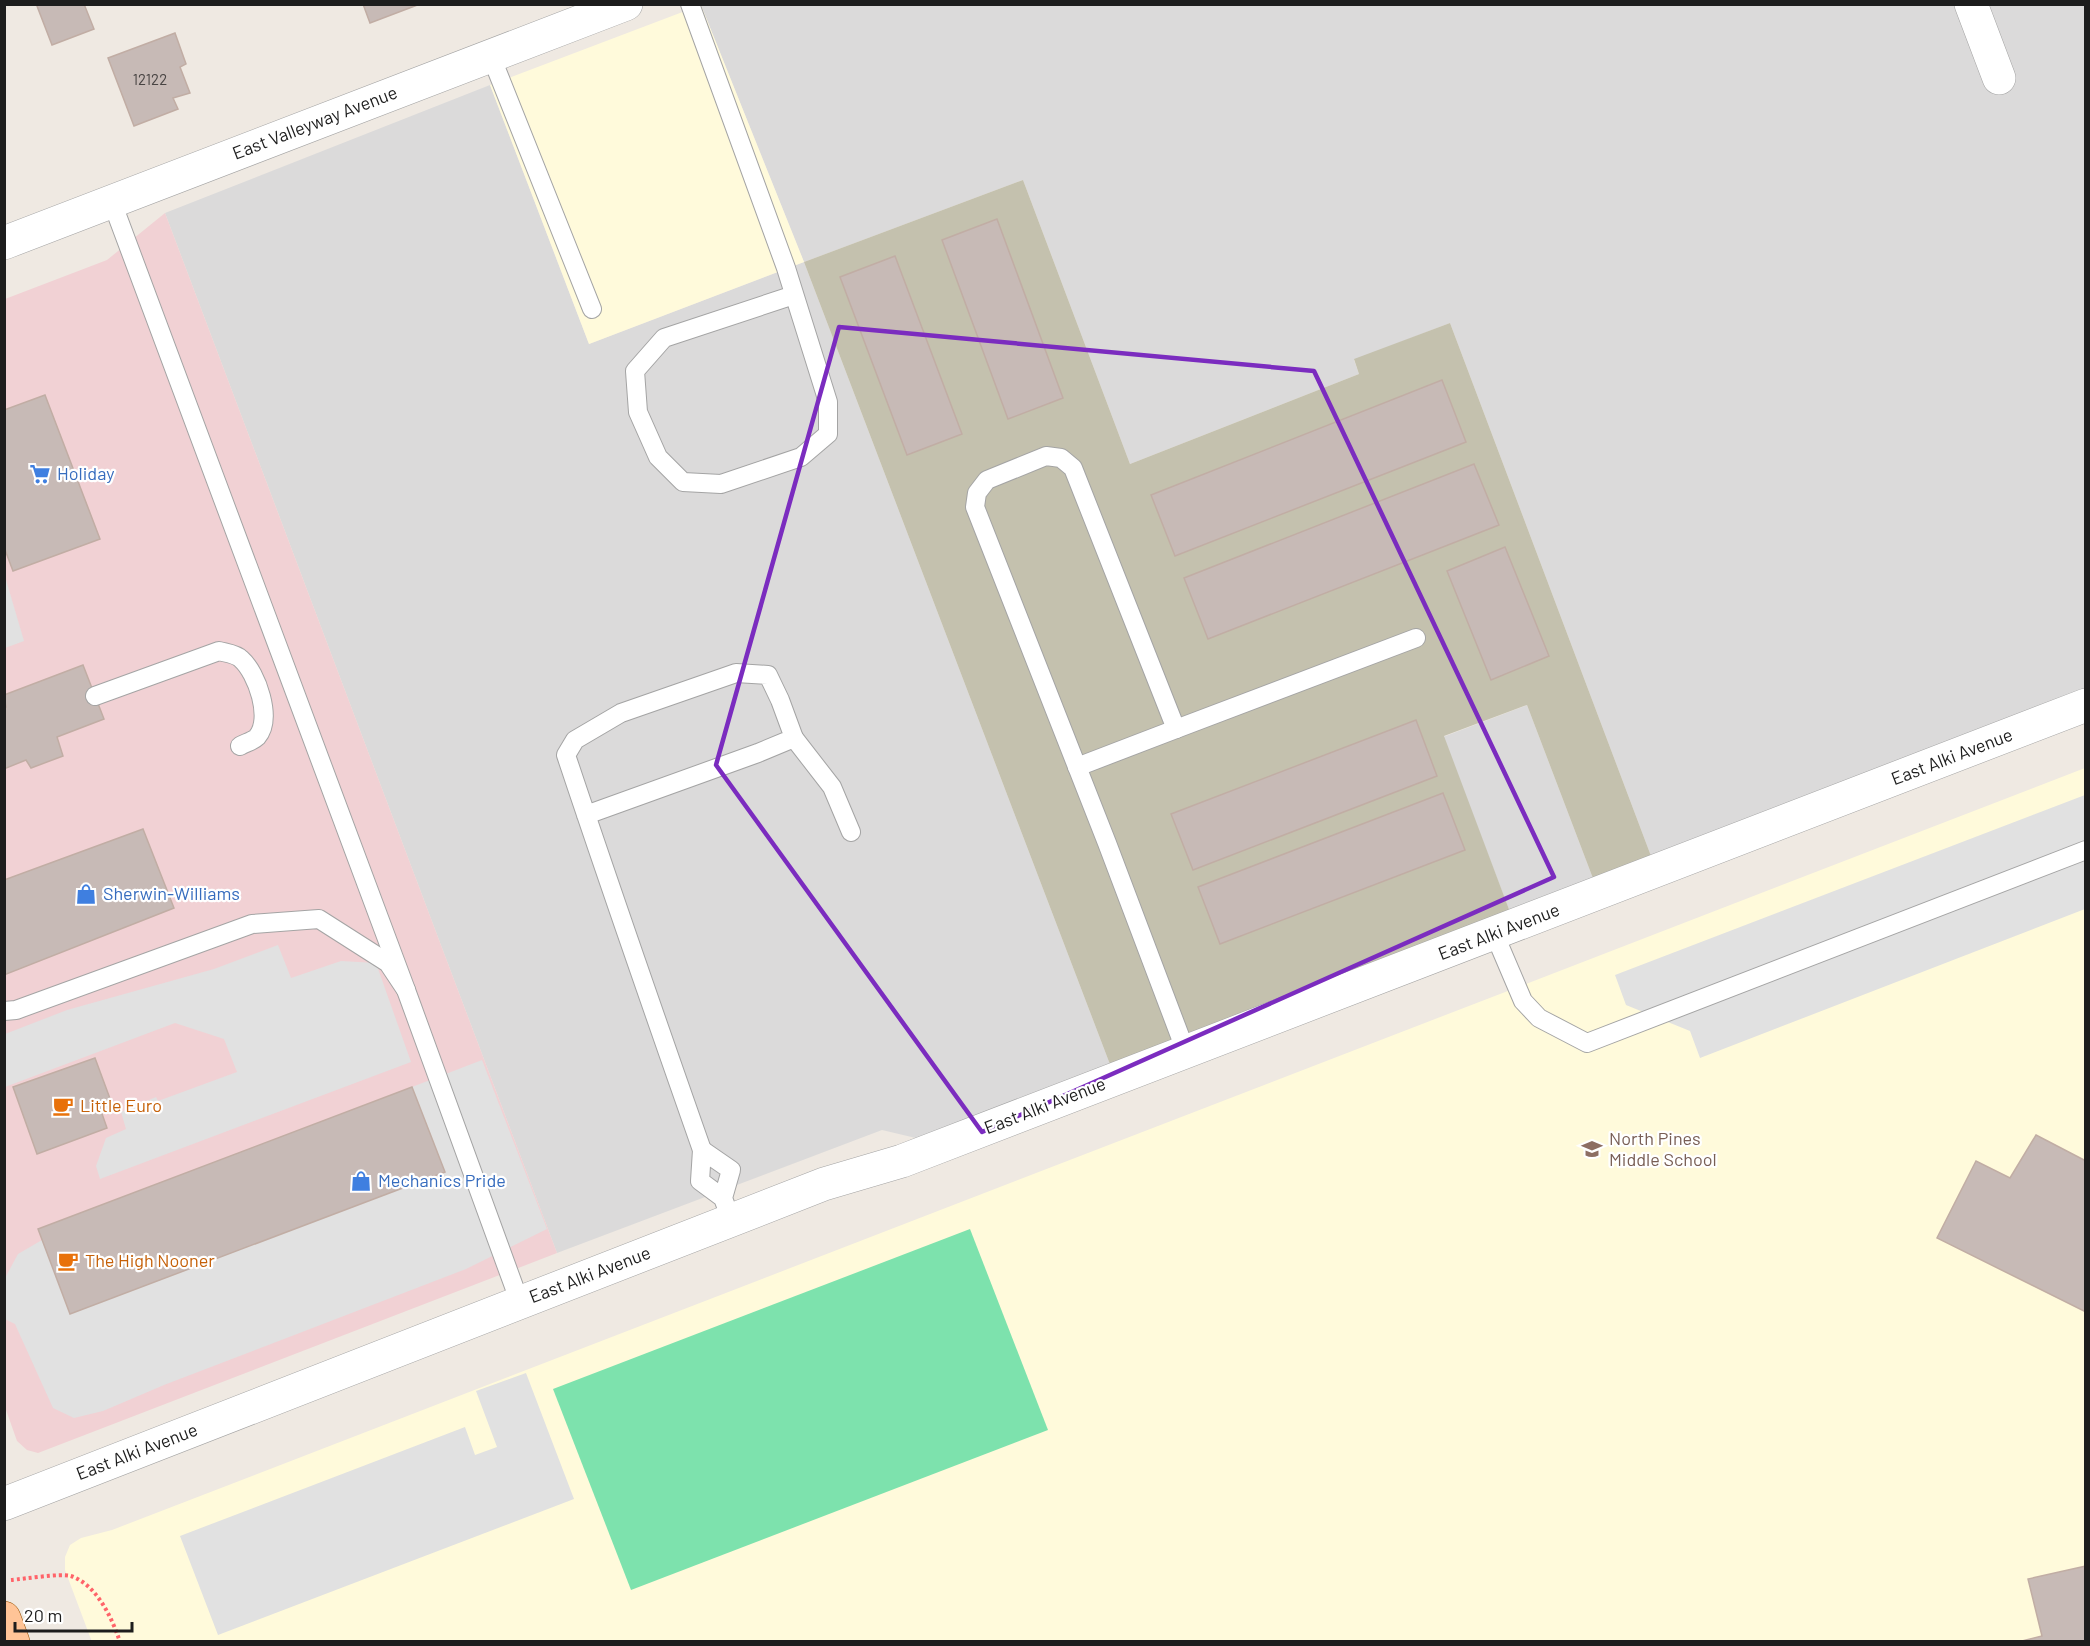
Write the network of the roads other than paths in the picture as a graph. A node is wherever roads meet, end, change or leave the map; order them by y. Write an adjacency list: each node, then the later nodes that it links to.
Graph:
1 (626, 4): 4 (street, East Valleyway Avenue)
2 (690, 4): 8 (lane)
3 (1971, 4): 5 (street)
4 (491, 56): 6 (street, East Valleyway Avenue); 9 (lane)
5 (1999, 78)
6 (112, 202): 7 (street, East Valleyway Avenue); 21 (lane)
7 (4, 243)
8 (795, 295): 8 (lane)
9 (592, 309)
10 (1416, 638): 13 (lane)
11 (95, 696): 15 (lane)
12 (2085, 705): 20 (street, East Alki Avenue)
13 (1176, 729): 16 (lane); 16 (lane)
14 (794, 738): 17 (lane); 17 (lane); 18 (lane)
15 (240, 746)
16 (1077, 767): 23 (lane)
17 (586, 815): 24 (lane)
18 (851, 832)
19 (2085, 850): 20 (lane)
20 (1494, 933): 23 (street, East Alki Avenue)
21 (406, 990): 22 (lane); 26 (lane)
22 (4, 1011)
23 (1186, 1052): 25 (street, East Alki Avenue)
24 (702, 1150): 25 (lane); 25 (lane)
25 (727, 1209): 26 (street, East Alki Avenue)
26 (520, 1303): 27 (street, East Alki Avenue)
27 (4, 1504)
28 (4, 1618): 29 (main road)
29 (13, 1641)

